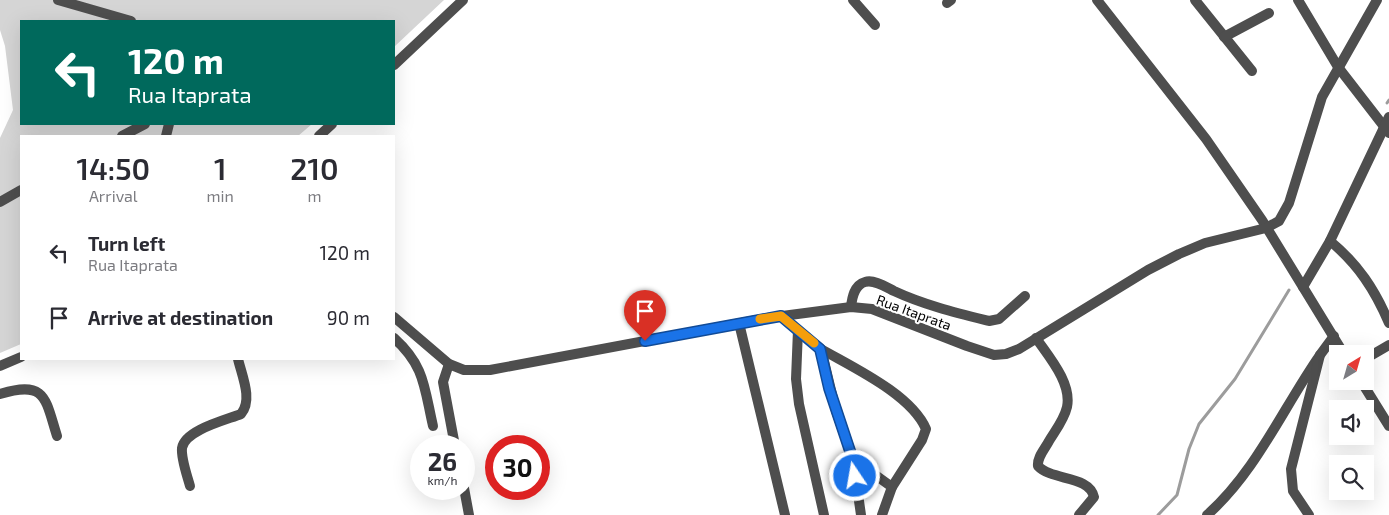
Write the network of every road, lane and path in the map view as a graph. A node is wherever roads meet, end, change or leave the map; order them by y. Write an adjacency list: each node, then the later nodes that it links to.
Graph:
1 (58, 0): 9 (street)
2 (463, 0): 12 (street)
3 (853, 0): 10 (street)
4 (1097, 0): 22 (street)
5 (1195, 0): 11 (street)
6 (1298, 0): 13 (street)
7 (1377, 0): 13 (street)
8 (1269, 13): 11 (street)
9 (128, 20)
10 (875, 26)
11 (1224, 37): 14 (street)
12 (395, 65)
13 (1338, 67): 17 (street); 22 (street)
14 (1252, 71)
15 (143, 125): 18 (street)
16 (331, 125): 19 (street)
17 (1387, 125): 23 (street)
18 (124, 135)
19 (320, 135)
20 (20, 191): 21 (street)
21 (0, 202)
22 (1266, 228): 24 (street); 33 (street, Rua Itaprata)
23 (1330, 241): 24 (street); 30 (street)
24 (1303, 287): 32 (street)
25 (1025, 296): 26 (street)
26 (851, 307): 27 (street, Rua Itaprata); 33 (street, Rua Itaprata)
27 (781, 316): 29 (street, Rua Itaprata); 31 (street)
28 (395, 318): 42 (street, Rua Itaprata)
29 (738, 323): 42 (street, Rua Itaprata); 55 (street)
30 (1389, 323)
31 (798, 330): 37 (street); 56 (street)
32 (1334, 336): 35 (street); 39 (street)
33 (1036, 338): 59 (street)
34 (395, 339): 46 (street)
35 (1339, 345)
36 (1389, 345): 38 (street)
37 (820, 349): 50 (street); 52 (street)
38 (1374, 354)
39 (1320, 355): 60 (street); 61 (street)
40 (20, 357): 43 (street)
41 (238, 360): 51 (street)
42 (449, 364): 48 (street)
43 (0, 366)
44 (1367, 390): 47 (street)
45 (0, 394): 49 (street)
46 (433, 426)
47 (1389, 426)
48 (454, 435)
49 (58, 436)
50 (853, 460): 52 (street); 57 (street)
51 (190, 486)
52 (892, 487): 58 (street)
53 (466, 500): 54 (street)
54 (469, 515)
55 (785, 515)
56 (824, 515)
57 (861, 515)
58 (882, 515)
59 (1079, 515)
60 (1207, 515)
61 (1308, 515)

